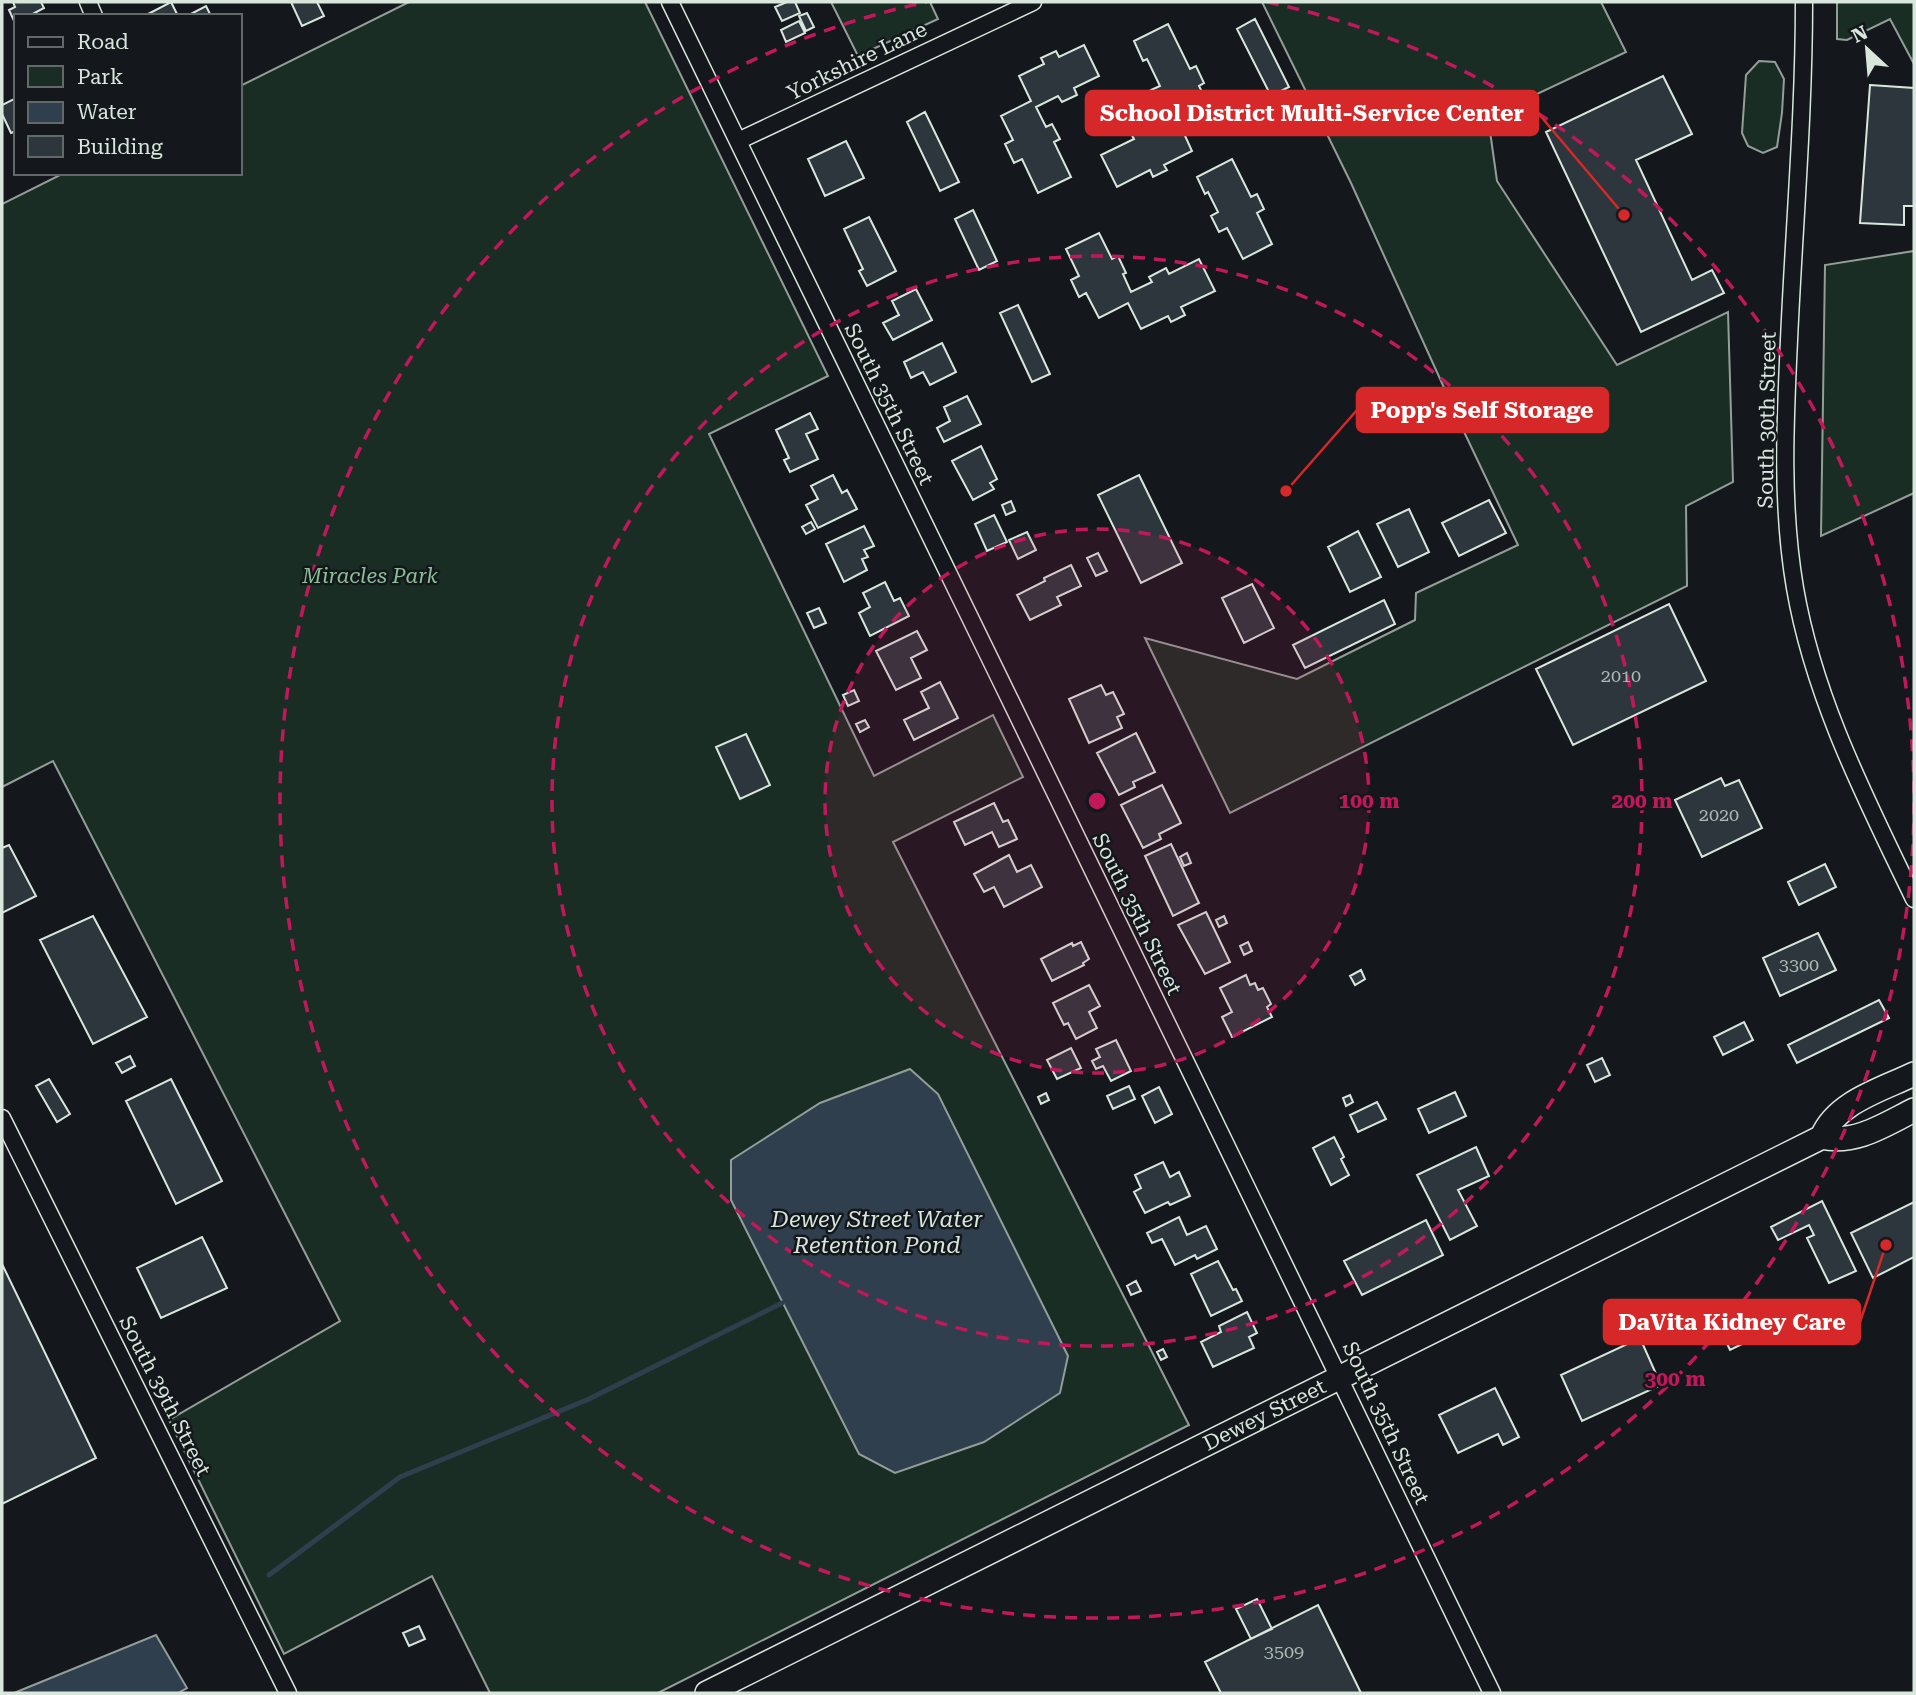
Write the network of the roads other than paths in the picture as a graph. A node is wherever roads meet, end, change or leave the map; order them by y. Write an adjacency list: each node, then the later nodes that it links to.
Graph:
1 (670, 2): 4 (street, South 35th Street)
2 (1033, 2): 4 (street, Yorkshire Lane)
3 (1804, 2): 5 (street, South 30th Street)
4 (738, 141): 10 (street, South 35th Street)
5 (1914, 899)
6 (1914, 1074): 9 (street, Dewey Street)
7 (1914, 1110): 9 (street, Dewey Street)
8 (2, 1118): 11 (street, South 39th Street)
9 (1822, 1137): 10 (street, Dewey Street)
10 (1341, 1377): 12 (street, Dewey Street); 13 (street, South 35th Street)
11 (288, 1693)
12 (707, 1693)
13 (1492, 1693)

